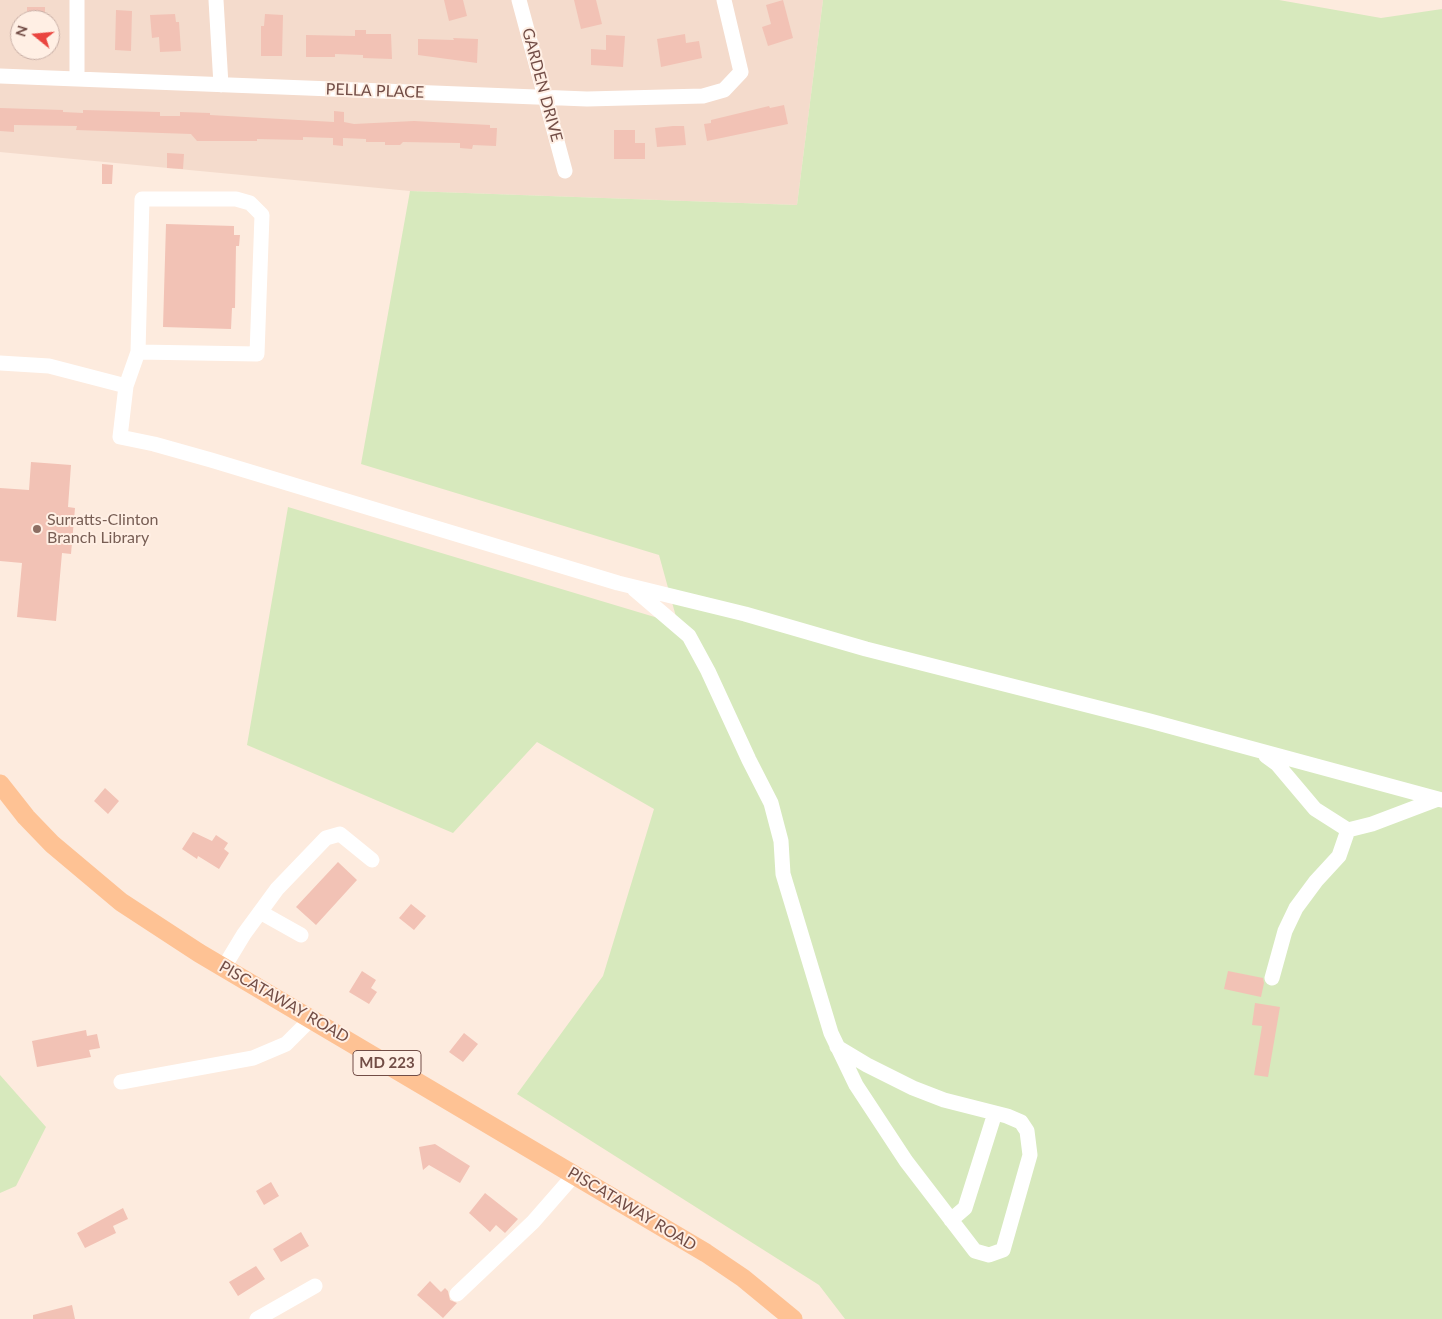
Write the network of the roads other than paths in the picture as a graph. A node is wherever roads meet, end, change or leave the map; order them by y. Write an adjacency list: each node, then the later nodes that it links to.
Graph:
1 (77, 0): 6 (street)
2 (216, 0): 7 (street)
3 (519, 0): 8 (street, GARDEN DRIVE)
4 (724, 0): 8 (street, PELLA PLACE)
5 (0, 76): 6 (street, PELLA PLACE)
6 (77, 78): 7 (street, PELLA PLACE)
7 (221, 85): 8 (street, PELLA PLACE)
8 (544, 97): 9 (street, GARDEN DRIVE)
9 (565, 171)
10 (138, 352): 10 (street); 12 (street)
11 (0, 363): 12 (street)
12 (126, 386): 13 (street)
13 (631, 586): 14 (street); 24 (street)
14 (1261, 752): 16 (street); 17 (street)
15 (0, 784): 21 (main road, PISCATAWAY ROAD / MD 223)
16 (1440, 800): 17 (street)
17 (1348, 830): 22 (street)
18 (372, 860): 19 (street)
19 (260, 912): 20 (street); 21 (street)
20 (301, 935)
21 (224, 967): 23 (main road, PISCATAWAY ROAD / MD 223)
22 (1272, 978)
23 (312, 1018): 25 (street); 27 (main road, PISCATAWAY ROAD / MD 223)
24 (837, 1046): 26 (street); 28 (street)
25 (121, 1082)
26 (996, 1113): 28 (street); 28 (street)
27 (575, 1174): 30 (street); 32 (main road, PISCATAWAY ROAD / MD 223)
28 (951, 1220)
29 (315, 1286): 31 (street)
30 (457, 1294)
31 (257, 1319)
32 (793, 1319)

